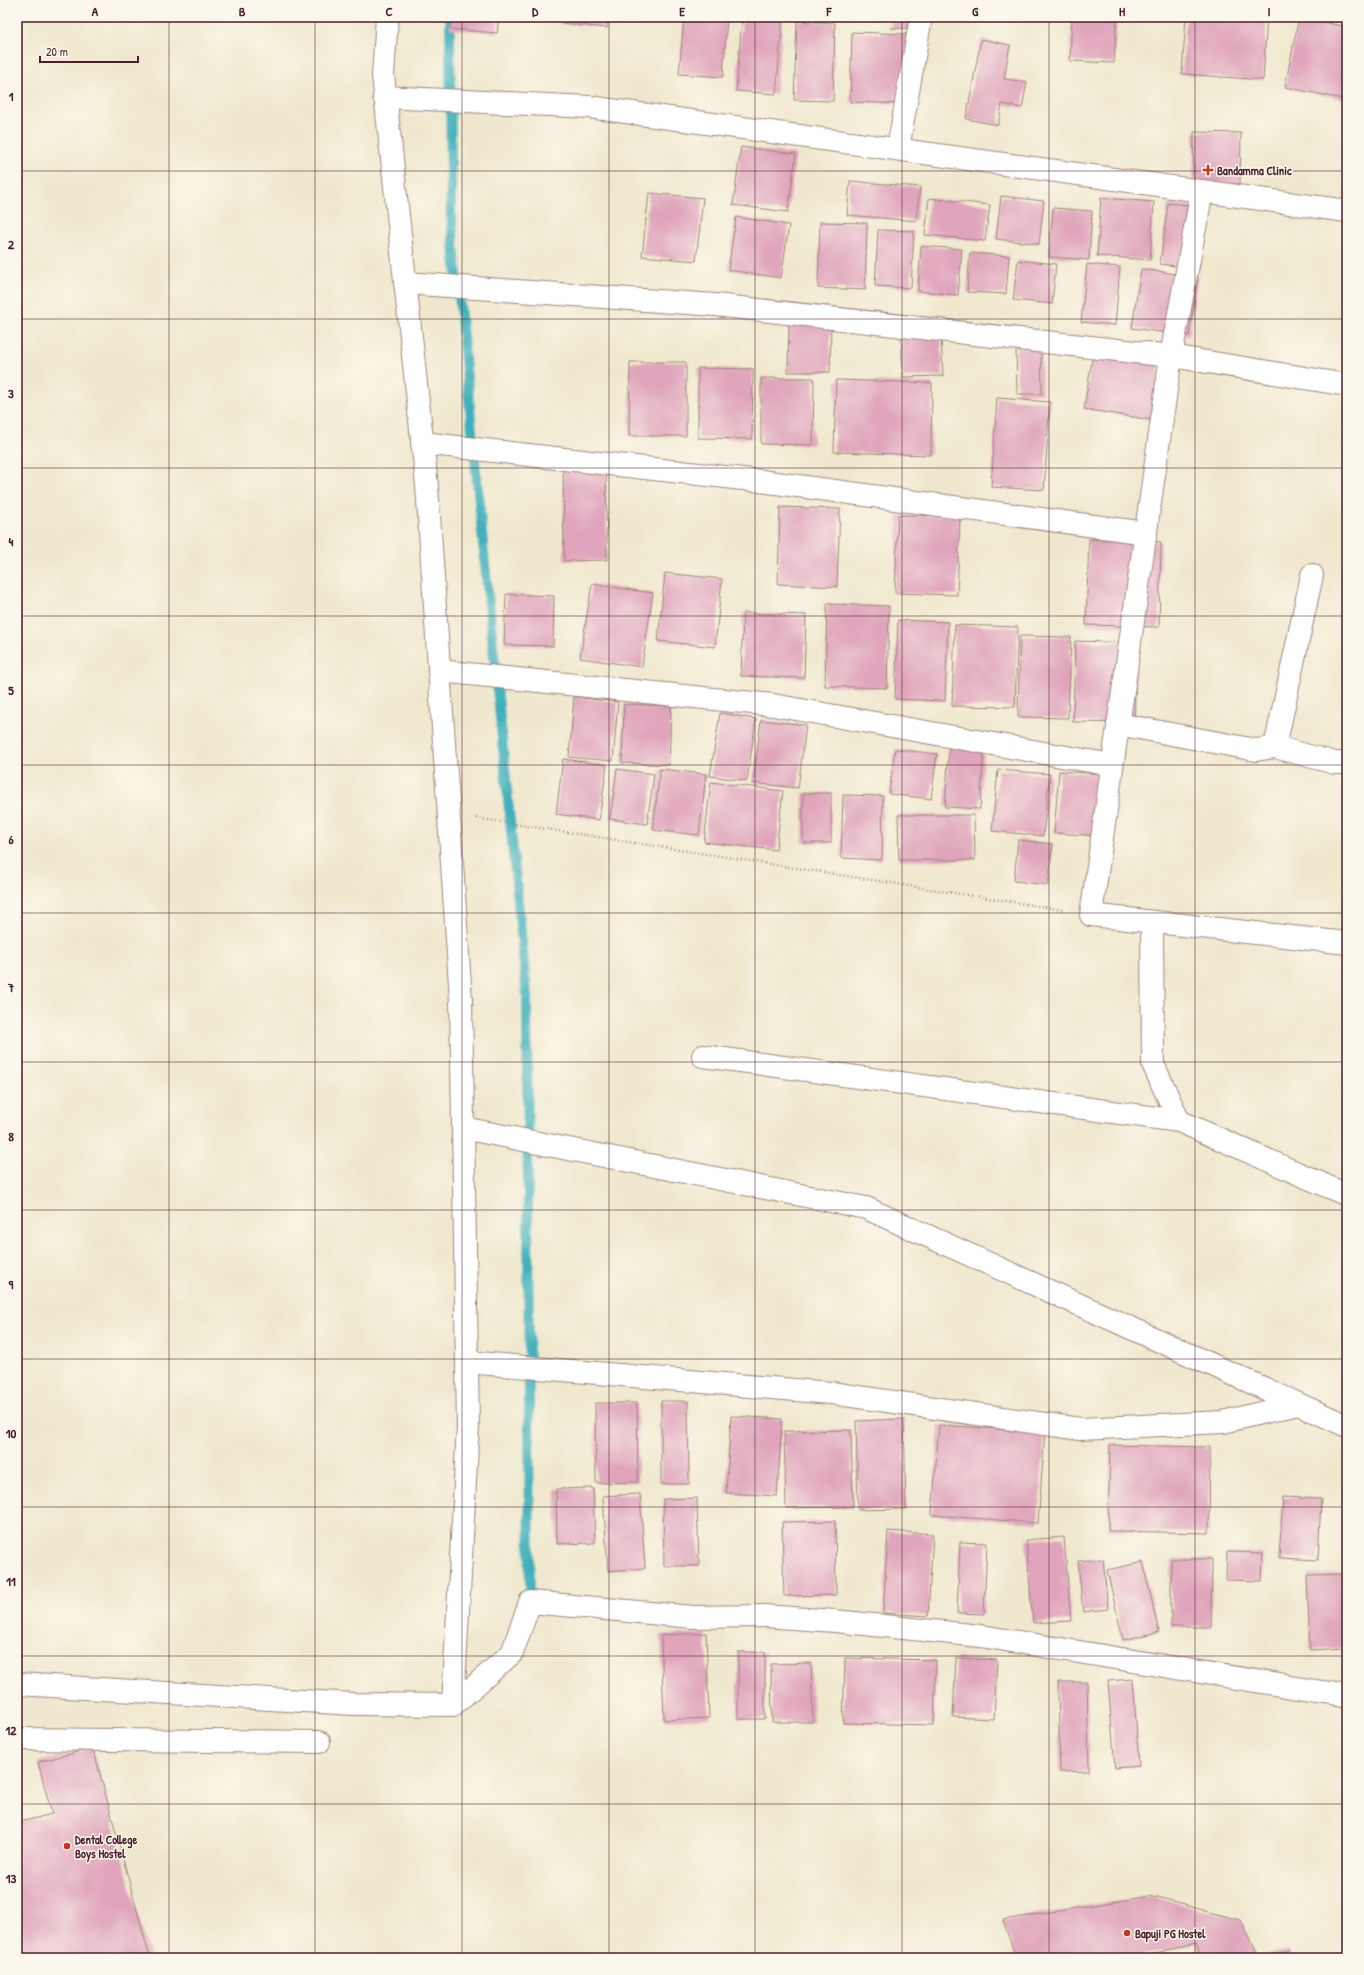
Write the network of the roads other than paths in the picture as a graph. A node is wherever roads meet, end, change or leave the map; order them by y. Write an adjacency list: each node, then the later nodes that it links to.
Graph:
1 (387, 17): 3 (street)
2 (921, 17): 4 (street)
3 (384, 98): 4 (street); 7 (street)
4 (898, 149): 5 (street)
5 (1202, 191): 6 (street); 8 (street)
6 (1347, 211)
7 (405, 282): 8 (street); 10 (street)
8 (1171, 356): 9 (street); 11 (street)
9 (1347, 385)
10 (422, 443): 11 (street); 13 (street)
11 (1146, 533): 14 (street)
12 (1312, 575): 15 (street)
13 (439, 671): 17 (street); 22 (street)
14 (1118, 724): 15 (street); 17 (street)
15 (1275, 747): 16 (street)
16 (1347, 763)
17 (1112, 765): 18 (street)
18 (1152, 922): 19 (street); 21 (street)
19 (1347, 943)
20 (703, 1056): 21 (street)
21 (1179, 1121): 23 (street)
22 (463, 1128): 24 (street); 25 (street)
23 (1347, 1195)
24 (467, 1362): 25 (street); 29 (street)
25 (1298, 1404): 26 (street)
26 (1347, 1426)
27 (17, 1684): 29 (street)
28 (1347, 1696): 29 (street)
29 (453, 1705)
30 (17, 1739): 31 (street)
31 (319, 1742)

